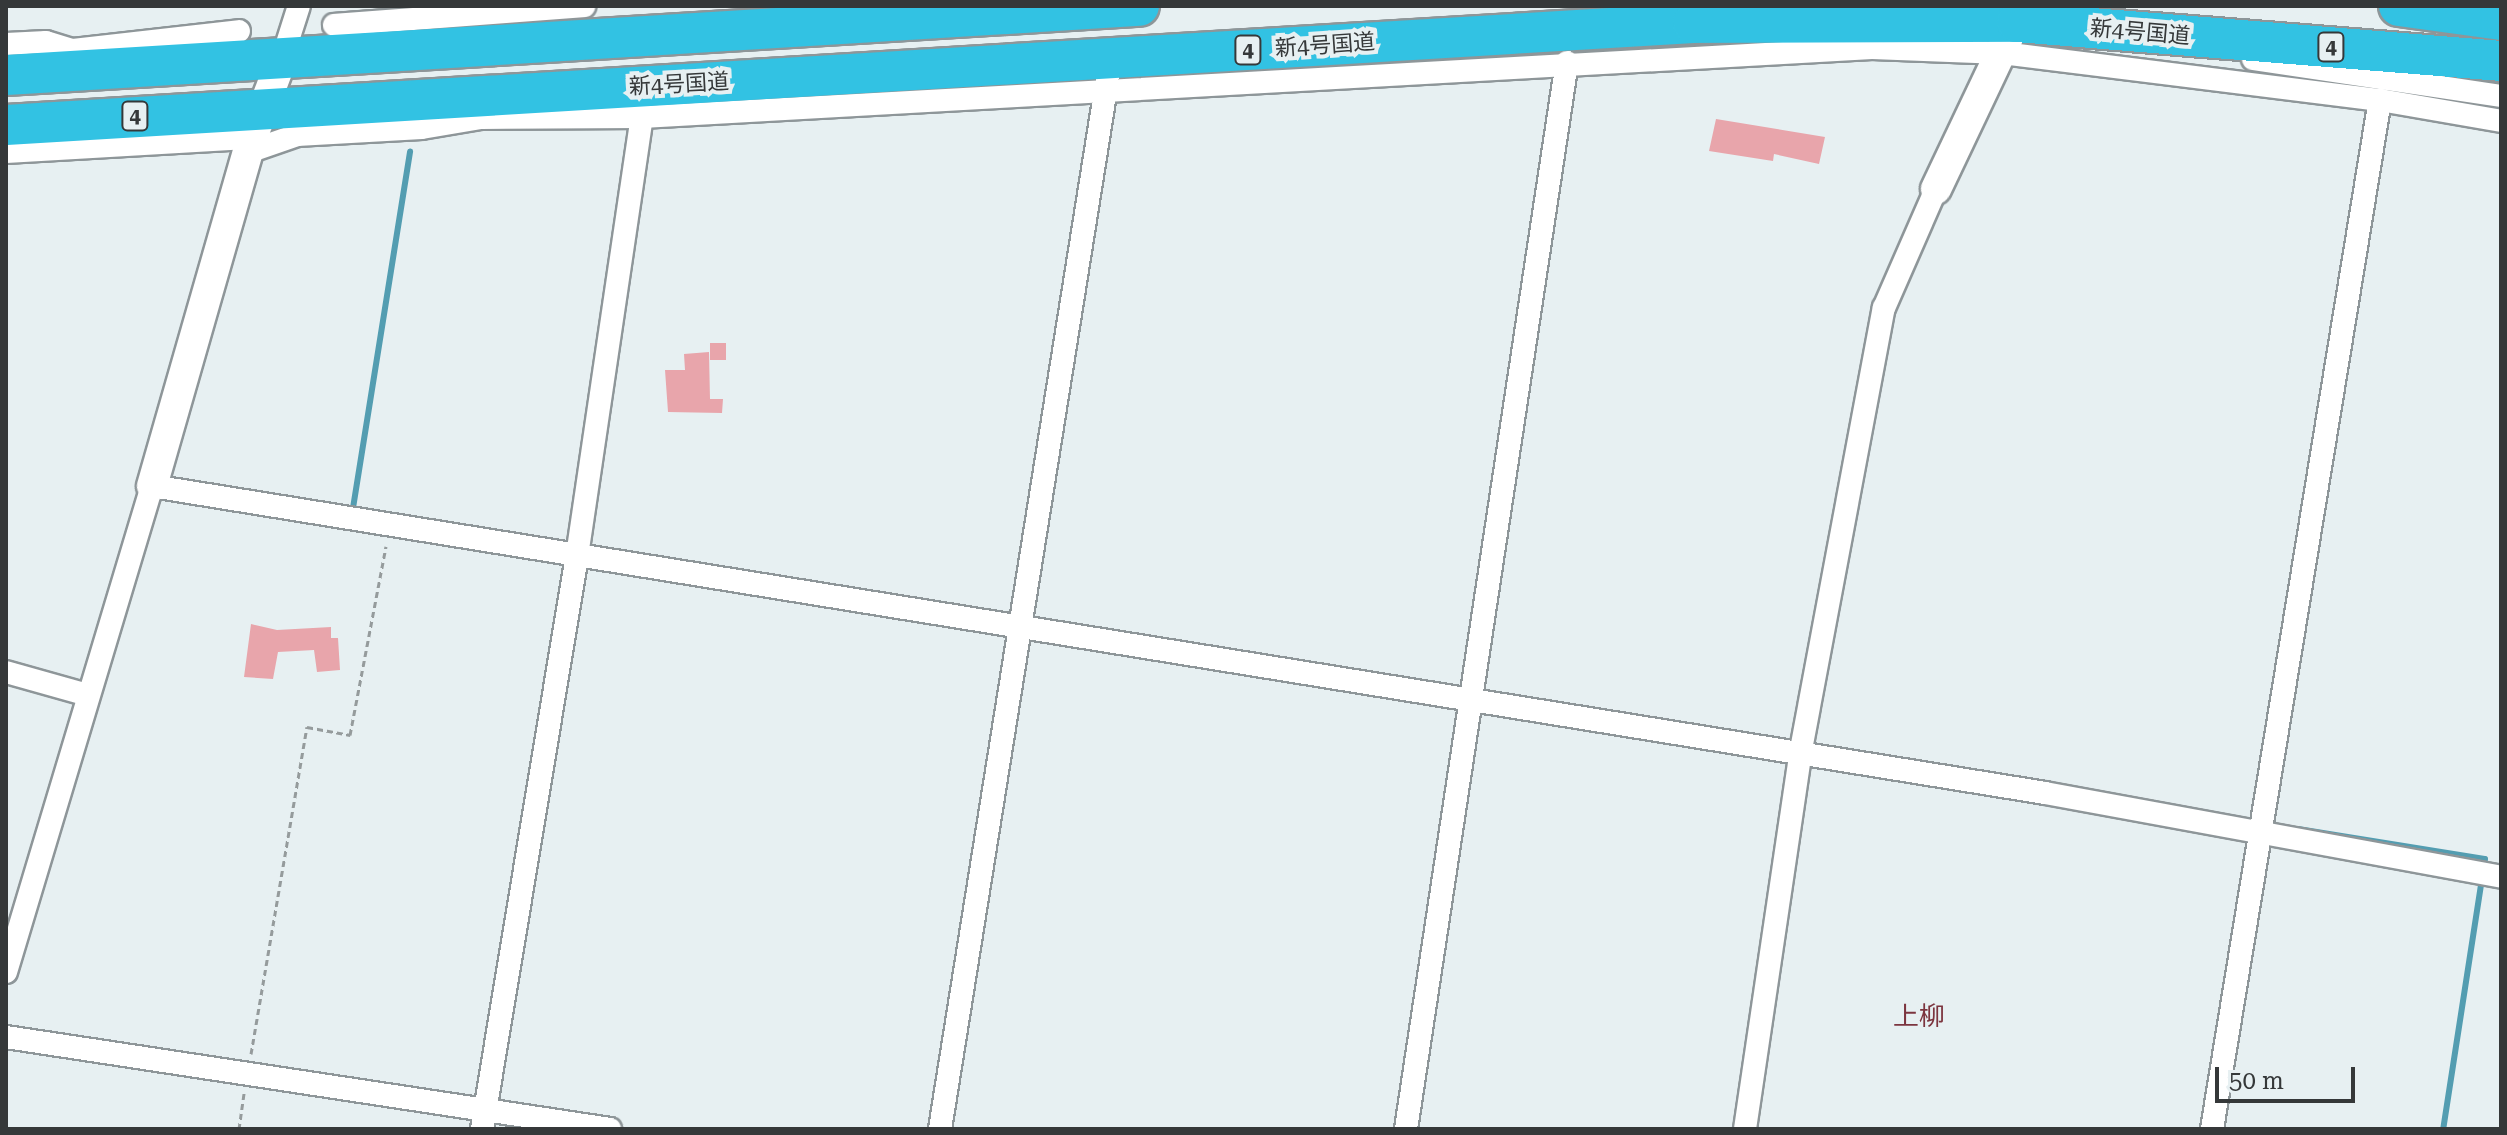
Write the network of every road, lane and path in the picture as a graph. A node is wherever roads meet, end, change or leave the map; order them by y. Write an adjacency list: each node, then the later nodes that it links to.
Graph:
1 (299, 6): 13 (street)
2 (584, 6): 10 (street)
3 (1139, 6): 10 (highway, 4)
4 (2399, 6): 5 (highway)
5 (2501, 20)
6 (334, 25): 10 (street)
7 (2014, 27): 8 (highway, 新4号国道 / 4); 11 (highway, 新4号国道 / 4); 20 (street); 27 (street)
8 (2113, 30): 15 (highway, 新4号国道 / 4); 19 (street)
9 (239, 31): 14 (street)
10 (473, 31): 13 (highway, 4)
11 (1879, 34): 16 (street); 17 (highway, 新4号国道 / 4)
12 (6, 44): 14 (street)
13 (283, 56): 14 (highway, 4); 25 (street)
14 (100, 58): 18 (highway, 4)
15 (2501, 61)
16 (1567, 62): 17 (street); 34 (street)
17 (1108, 73): 21 (highway, 新4号国道 / 4); 22 (street); 31 (street)
18 (6, 75)
19 (2501, 96)
20 (2380, 100): 23 (street); 36 (street)
21 (481, 107): 22 (street); 25 (highway, 新4号国道 / 4)
22 (642, 117): 30 (street)
23 (2501, 121)
24 (6, 125): 25 (highway, 新4号国道 / 4)
25 (255, 132): 26 (street); 28 (street)
26 (6, 152)
27 (1936, 189): 35 (street)
28 (152, 486): 29 (street); 33 (street)
29 (390, 525): 30 (street); 40 (path)
30 (577, 556): 31 (street); 41 (street)
31 (1022, 628): 34 (street); 44 (street)
32 (6, 672): 33 (street)
33 (88, 695): 38 (street)
34 (1474, 702): 35 (street); 45 (street)
35 (1800, 755): 36 (street); 46 (street)
36 (2261, 830): 37 (street); 47 (street)
37 (2501, 877)
38 (6, 972)
39 (6, 1037): 40 (street)
40 (248, 1073): 41 (street); 42 (path)
41 (484, 1119): 43 (street)
42 (239, 1129)
43 (610, 1129)
44 (940, 1129)
45 (1406, 1129)
46 (1745, 1129)
47 (2212, 1129)

